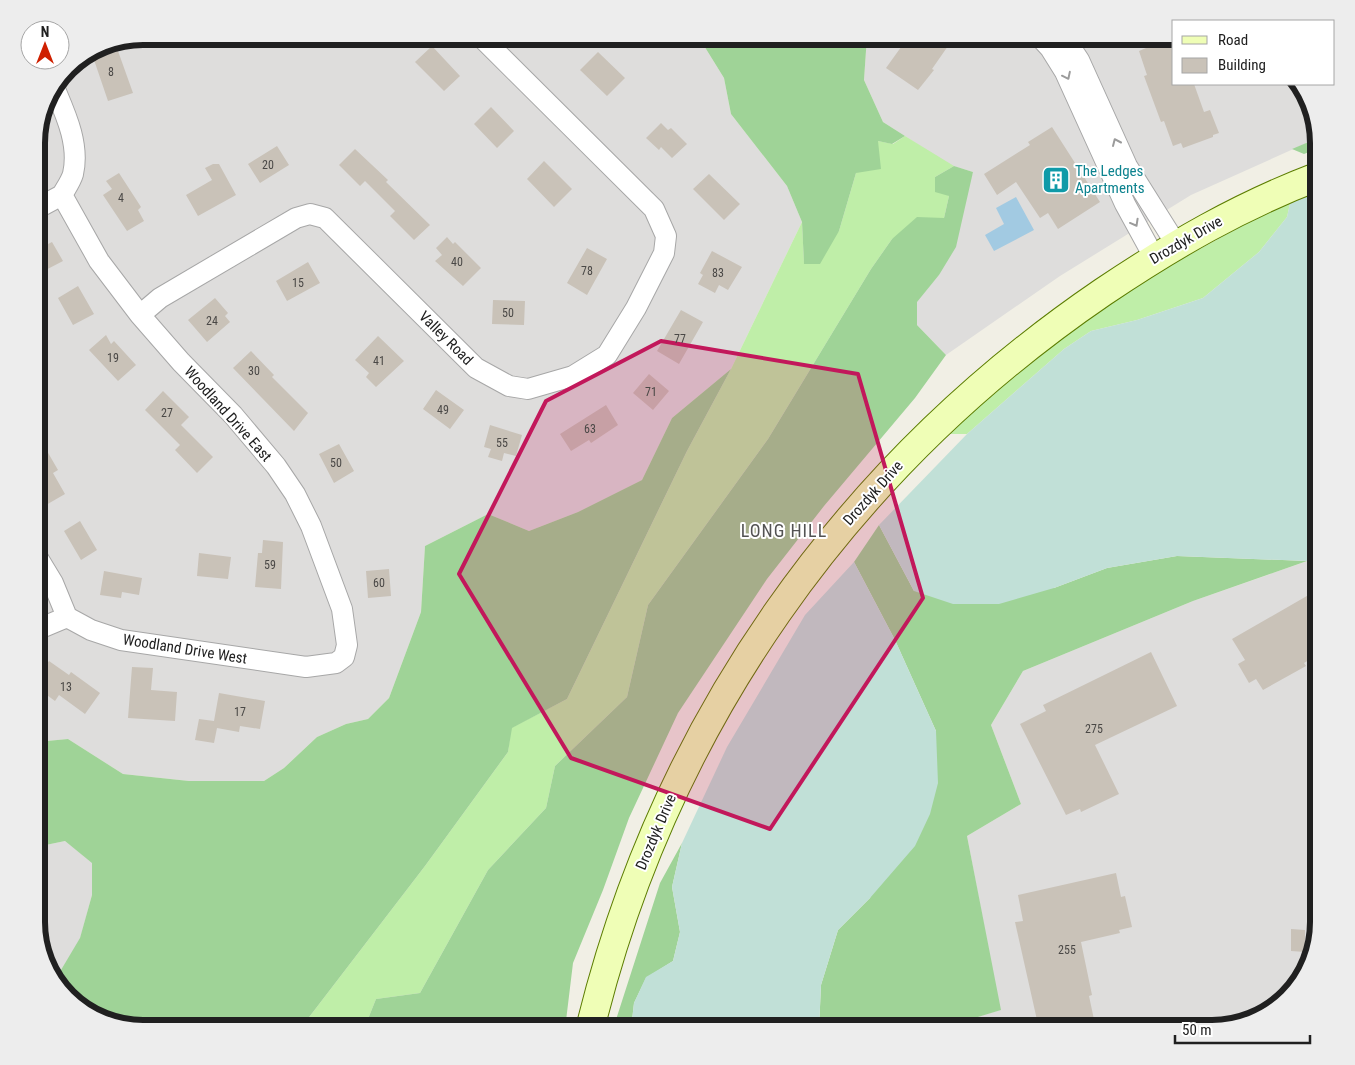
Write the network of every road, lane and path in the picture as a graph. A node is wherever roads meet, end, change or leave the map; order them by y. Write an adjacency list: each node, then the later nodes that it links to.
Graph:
1 (489, 45): 9 (street, Valley Road)
2 (1047, 45): 8 (street, one-way to 8)
3 (1069, 45): 8 (street, one-way to 3)
4 (57, 95): 6 (street)
5 (1310, 180): 8 (street, Drozdyk Drive)
6 (62, 195): 7 (street); 9 (street, Woodland Drive East)
7 (45, 204)
8 (1165, 251): 14 (street, Drozdyk Drive)
9 (140, 315): 13 (street, Woodland Drive East)
10 (45, 570): 11 (street)
11 (67, 617): 12 (street); 13 (street, Woodland Drive West)
12 (45, 626)
13 (344, 656)
14 (592, 1020)

